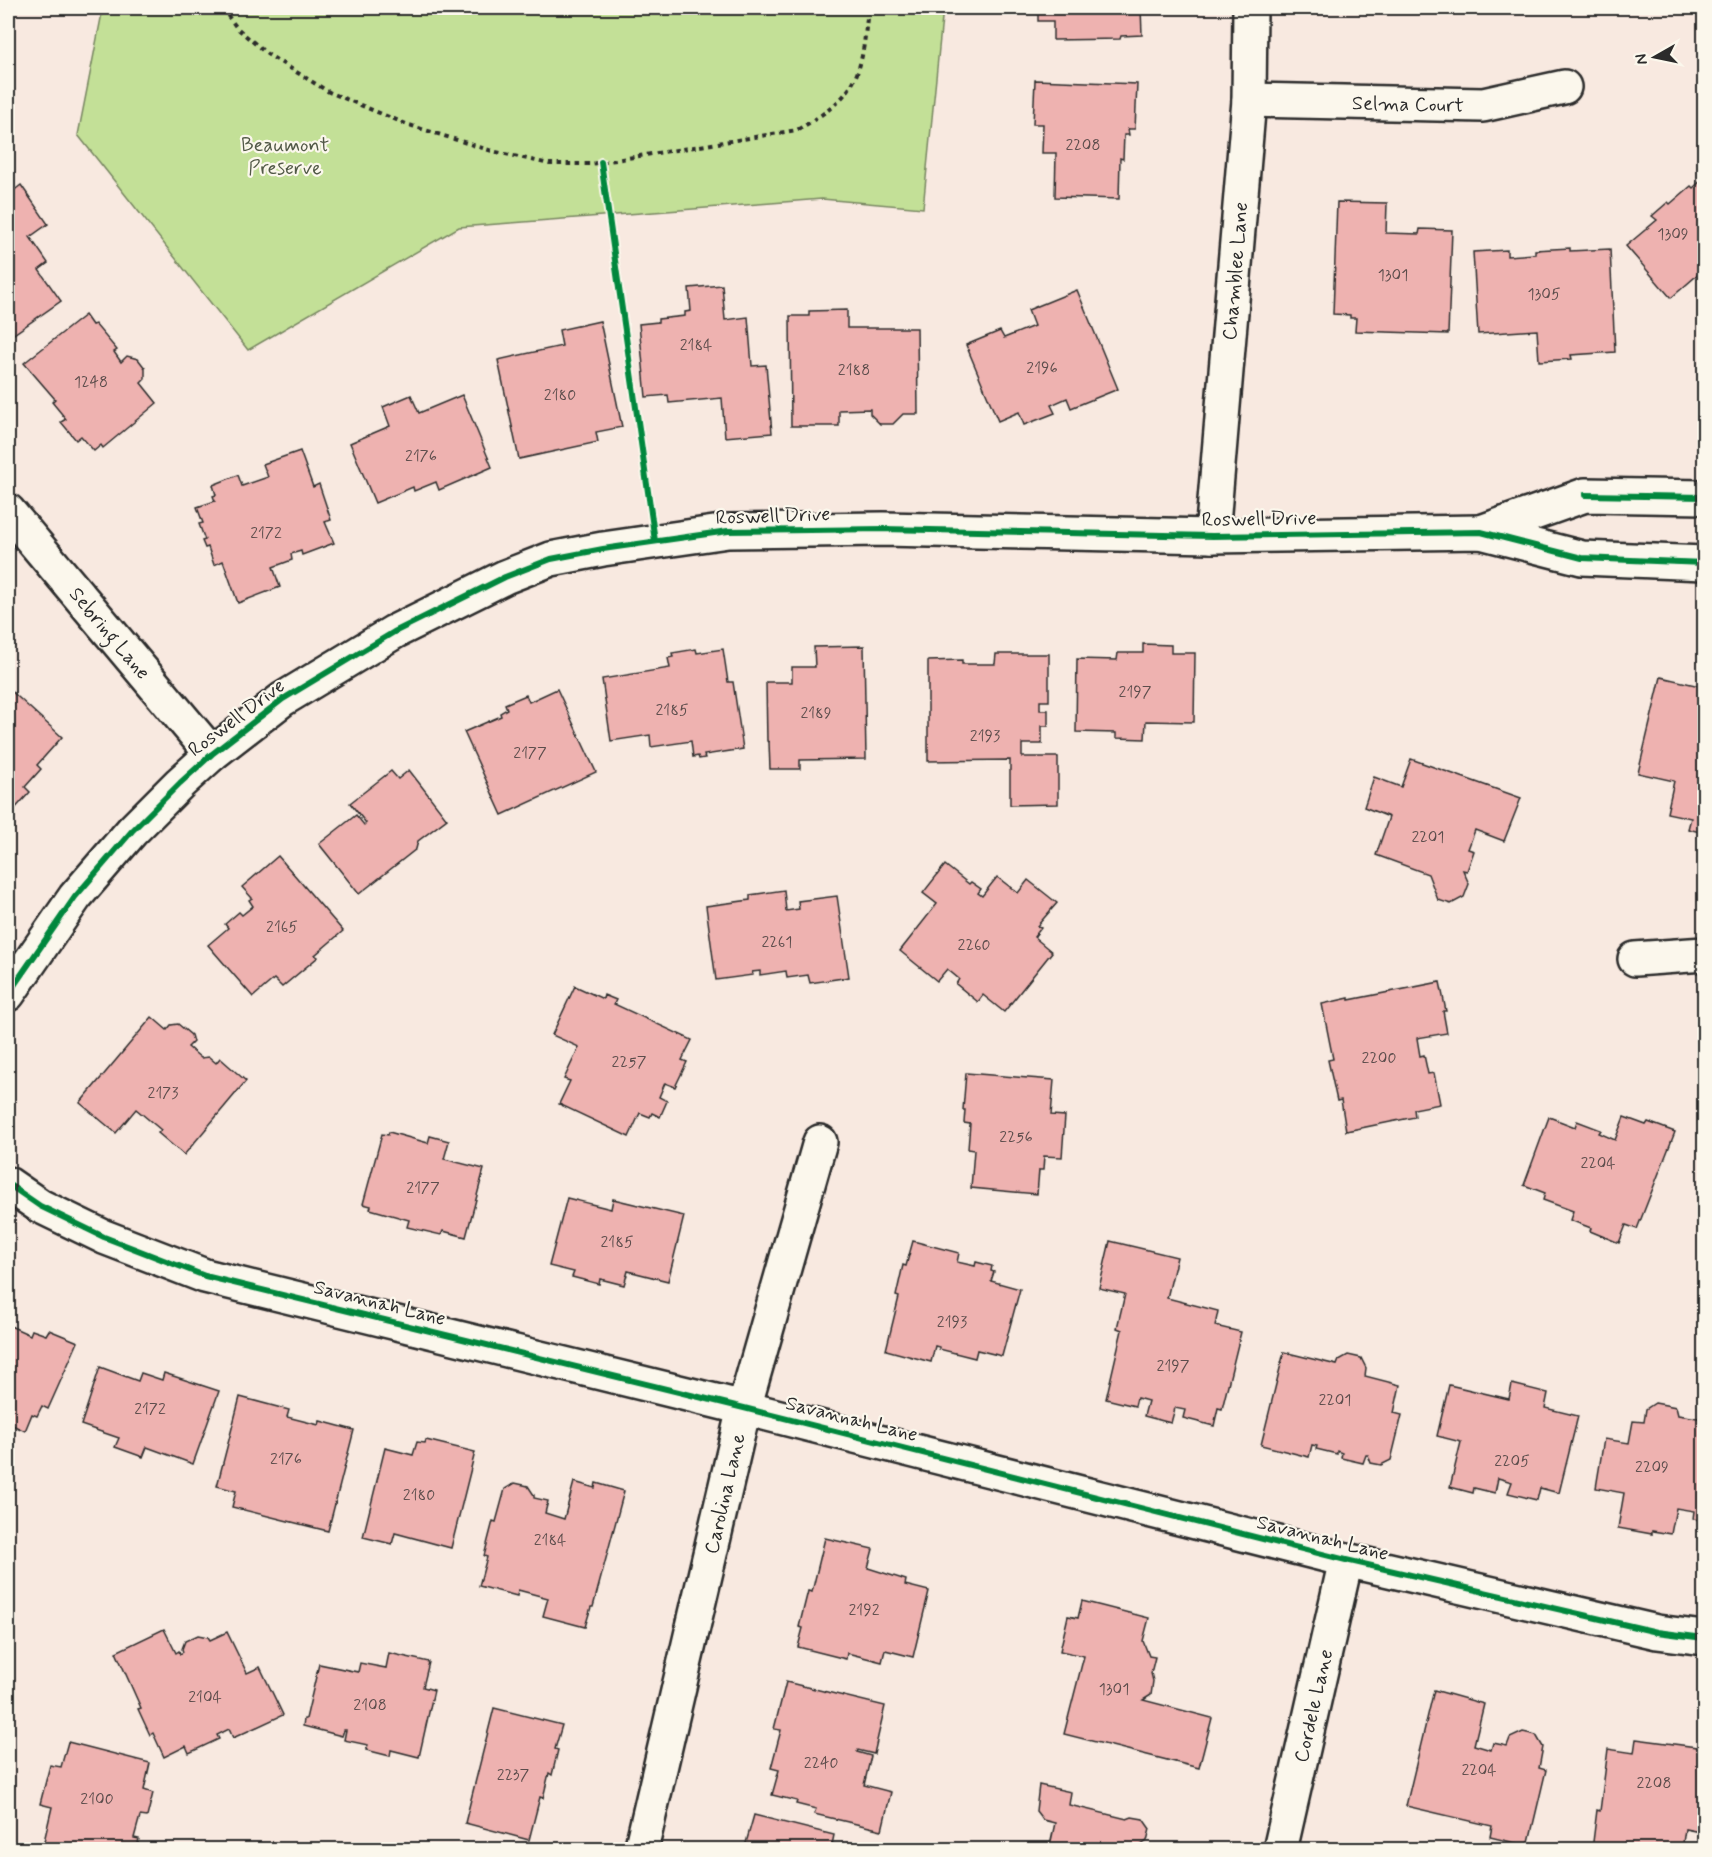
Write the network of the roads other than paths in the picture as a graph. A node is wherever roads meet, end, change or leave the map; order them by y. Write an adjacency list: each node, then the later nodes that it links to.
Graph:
1 (1250, 8): 3 (street, Chamblee Lane)
2 (1564, 87): 3 (street, Selma Court)
3 (1249, 100): 7 (street, Chamblee Lane)
4 (1704, 497): 6 (street, Roswell Drive)
5 (8, 511): 9 (street, Sebring Lane)
6 (1481, 532): 7 (street, Roswell Drive); 8 (street, Roswell Drive)
7 (1212, 536): 9 (street, Roswell Drive)
8 (1704, 563)
9 (212, 754): 12 (street, Roswell Drive)
10 (1704, 954): 11 (street)
11 (1635, 959)
12 (8, 994)
13 (819, 1142): 15 (street, Carolina Lane)
14 (8, 1184): 15 (street, Savannah Lane)
15 (744, 1408): 16 (street, Savannah Lane); 18 (street, Carolina Lane)
16 (1346, 1560): 17 (street, Savannah Lane); 19 (street, Cordele Lane)
17 (1704, 1638)
18 (641, 1850)
19 (1280, 1850)

